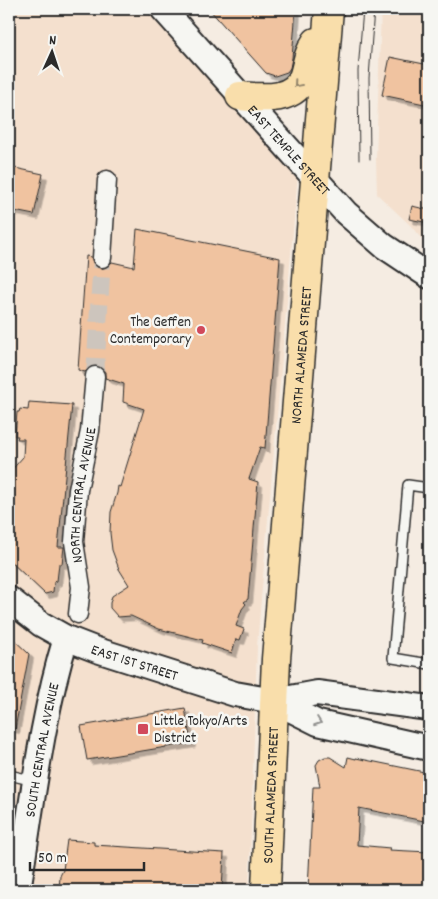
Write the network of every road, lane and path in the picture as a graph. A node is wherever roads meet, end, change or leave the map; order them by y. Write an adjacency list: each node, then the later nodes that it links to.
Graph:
1 (163, 9): 3 (main road, EAST TEMPLE STREET)
2 (328, 18): 3 (main road, one-way to 3); 4 (main road, NORTH ALAMEDA STREET)
3 (240, 96): 4 (main road, EAST TEMPLE STREET)
4 (314, 178): 7 (main road, EAST TEMPLE STREET); 14 (main road, NORTH ALAMEDA STREET)
5 (106, 180): 6 (street)
6 (102, 258)
7 (429, 276)
8 (95, 376): 11 (street, NORTH CENTRAL AVENUE)
9 (429, 488): 13 (lane)
10 (9, 599): 12 (main road, EAST 1ST STREET)
11 (78, 614)
12 (66, 638): 14 (main road, EAST 1ST STREET); 18 (main road, SOUTH CENTRAL AVENUE)
13 (429, 664)
14 (274, 701): 15 (main road, EAST 1ST STREET); 16 (main road, EAST 1ST STREET, one-way to 16); 20 (main road, SOUTH ALAMEDA STREET)
15 (429, 708)
16 (429, 748)
17 (9, 775): 18 (lane)
18 (36, 781): 19 (main road, SOUTH CENTRAL AVENUE)
19 (18, 890)
20 (266, 890)

